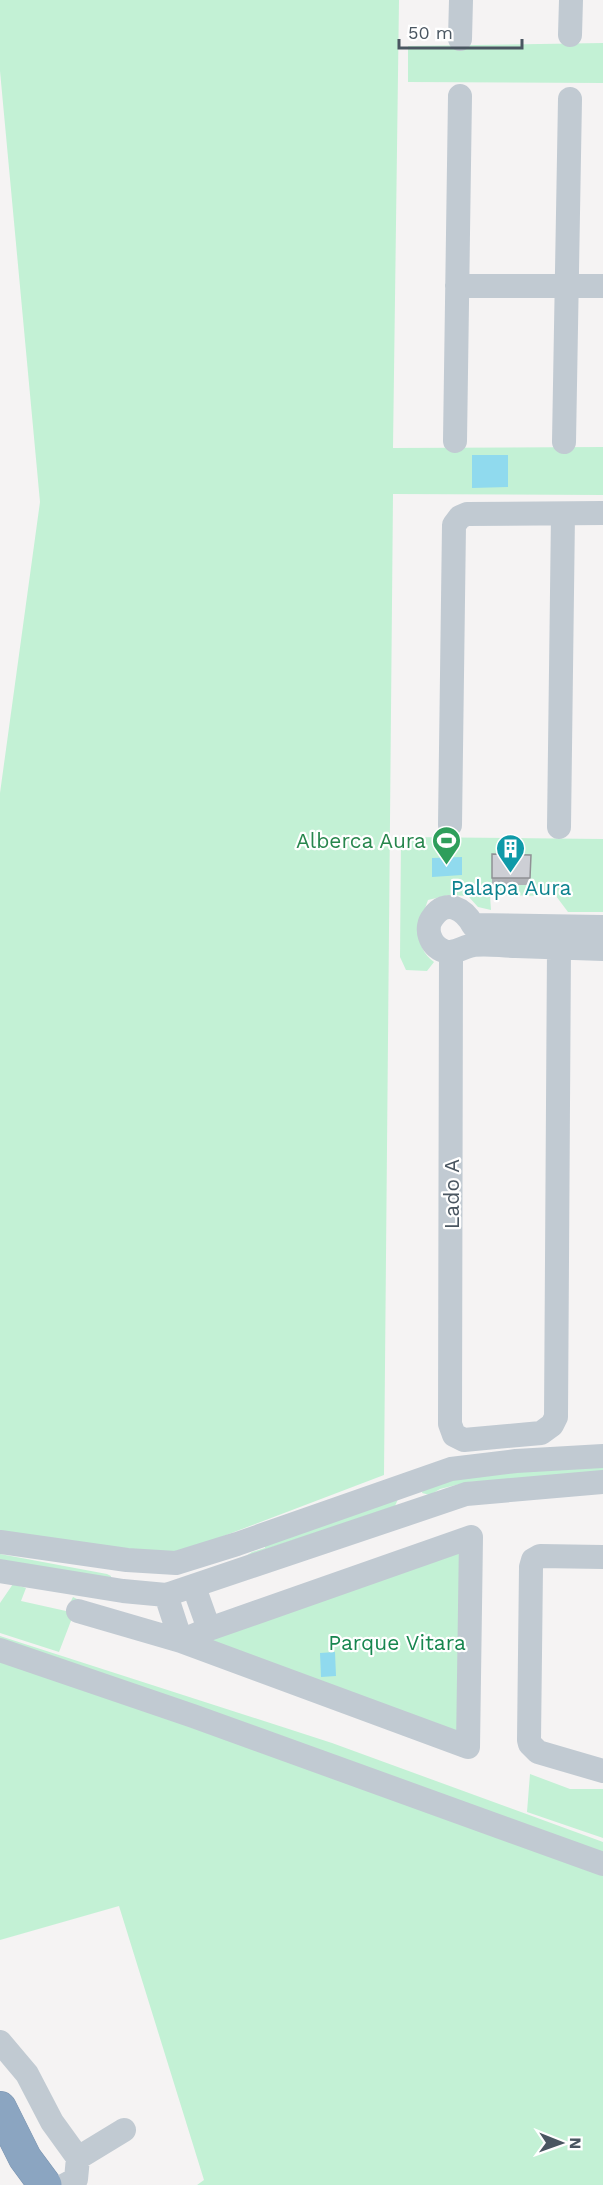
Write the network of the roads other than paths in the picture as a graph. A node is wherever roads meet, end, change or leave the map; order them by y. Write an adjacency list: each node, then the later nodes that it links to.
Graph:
1 (461, 0): 4 (street)
2 (571, 0): 3 (street)
3 (570, 36)
4 (460, 39)
5 (459, 96): 7 (street)
6 (570, 99): 8 (street)
7 (457, 286): 8 (street); 10 (street)
8 (567, 286): 9 (street); 11 (street)
9 (603, 286)
10 (455, 441)
11 (564, 442)
12 (603, 513): 13 (street)
13 (563, 514): 14 (street); 15 (street)
14 (450, 825)
15 (559, 827)
16 (603, 927): 19 (street)
17 (559, 948): 18 (street); 19 (street); 19 (street, Lado A)
18 (603, 949)
19 (451, 953)
20 (603, 1456): 21 (street)
21 (411, 1482): 23 (street); 26 (street)
22 (603, 1482): 23 (street)
23 (421, 1508): 28 (street)
24 (0, 1542): 26 (street)
25 (603, 1557): 35 (street)
26 (127, 1560): 29 (street)
27 (0, 1571): 29 (street)
28 (194, 1587): 30 (street); 32 (street)
29 (123, 1591): 30 (street)
30 (166, 1595): 33 (street)
31 (78, 1611): 33 (street)
32 (209, 1629): 33 (street); 33 (street)
33 (182, 1641)
34 (0, 1650): 36 (street)
35 (603, 1771)
36 (603, 1864)
37 (0, 2042): 40 (street)
38 (0, 2108): 41 (highway)
39 (124, 2130): 40 (street)
40 (78, 2158): 42 (street)
41 (45, 2185)
42 (65, 2185)

